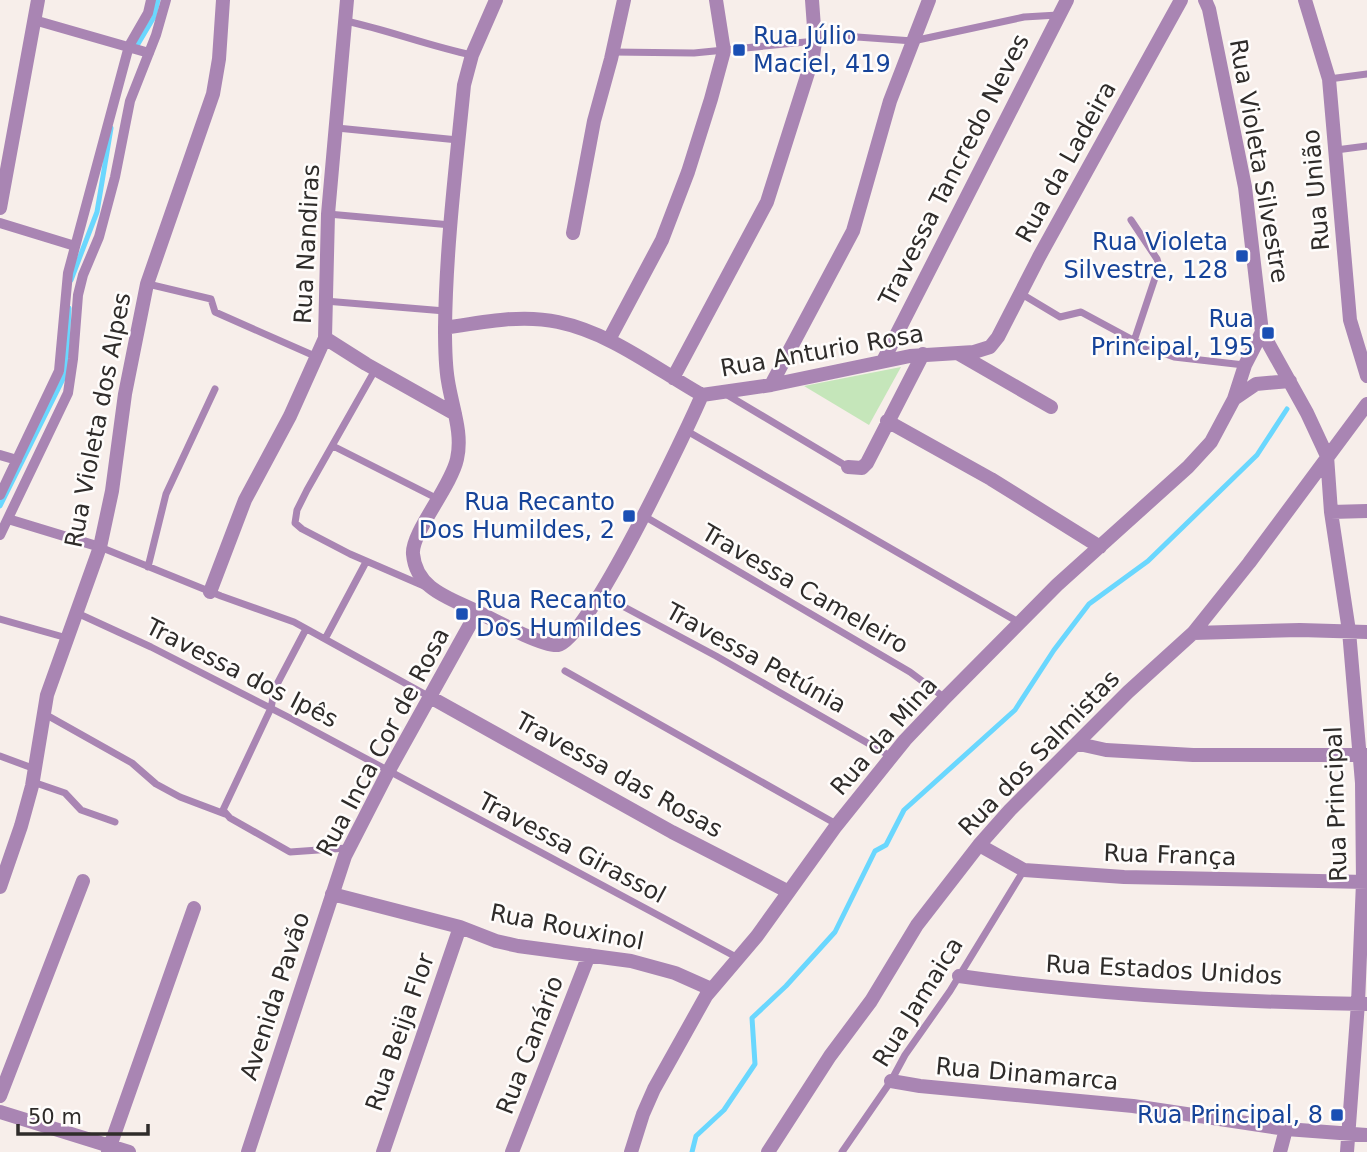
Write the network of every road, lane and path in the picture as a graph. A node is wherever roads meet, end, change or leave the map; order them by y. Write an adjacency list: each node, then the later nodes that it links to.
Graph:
1 (38, 0): 16 (street)
2 (151, 0): 20 (street)
3 (166, 0): 22 (street)
4 (223, 0): 38 (street, Rua Violeta dos Alpes)
5 (347, 0): 17 (street, Rua Nandiras)
6 (496, 0): 24 (street)
7 (624, 0): 23 (street)
8 (716, 0): 21 (street)
9 (812, 0): 18 (street)
10 (929, 0): 19 (street)
11 (1067, 0): 15 (street, Travessa Tancredo Neves)
12 (1205, 0): 45 (street, Rua Violeta Silvestre)
13 (1306, 0): 26 (street, Rua União)
14 (1178, 1): 39 (street, Rua da Ladeira)
15 (1059, 15): 19 (lane); 52 (street, Travessa Tancredo Neves)
16 (34, 20): 20 (street); 31 (street)
17 (346, 21): 24 (lane); 27 (street, Rua Nandiras)
18 (815, 41): 19 (lane); 21 (lane); 56 (street)
19 (913, 41): 58 (street)
20 (130, 46): 22 (street); 37 (street)
21 (724, 51): 23 (lane); 44 (street)
22 (147, 52): 42 (street)
23 (613, 52): 36 (street)
24 (472, 55): 28 (street)
25 (1367, 75): 26 (lane)
26 (1329, 79): 30 (street, Rua União)
27 (337, 128): 28 (lane); 32 (street, Rua Nandiras)
28 (458, 140): 35 (street)
29 (1367, 146): 30 (lane)
30 (1336, 150): 55 (street, Rua União)
31 (0, 208)
32 (328, 214): 35 (lane); 40 (street, Rua Nandiras)
33 (1131, 220): 47 (lane)
34 (0, 223): 37 (street)
35 (451, 225): 41 (street)
36 (573, 233)
37 (75, 246): 42 (street)
38 (147, 284): 51 (lane); 82 (street, Rua Violeta dos Alpes)
39 (1020, 293): 47 (lane); 48 (street, Rua da Ladeira)
40 (324, 301): 41 (lane); 46 (street, Rua Nandiras)
41 (446, 311): 43 (street)
42 (69, 323): 71 (street); 74 (street)
43 (445, 328): 56 (street); 65 (street)
44 (612, 334)
45 (1263, 334): 53 (street, Rua da Mina); 57 (street, Rua Violeta Silvestre)
46 (324, 338): 51 (street, Rua Nandiras); 54 (street)
47 (1135, 341): 53 (lane)
48 (990, 347): 50 (street, Rua Anturio Rosa)
49 (923, 354): 50 (street, Rua Anturio Rosa); 52 (street, Rua Anturio Rosa); 66 (street)
50 (960, 354): 64 (street)
51 (317, 357): 87 (street, Rua Nandiras)
52 (883, 361): 58 (street, Rua Anturio Rosa)
53 (1245, 365): 62 (street, Rua da Mina)
54 (376, 369): 65 (street); 68 (lane)
55 (1367, 376)
56 (673, 378): 61 (street)
57 (1290, 381): 62 (street); 70 (street, Rua Violeta Silvestre)
58 (771, 385): 60 (street, Rua Anturio Rosa)
59 (215, 389): 85 (lane)
60 (723, 393): 61 (street, Rua Anturio Rosa); 72 (lane)
61 (702, 395): 67 (street)
62 (1234, 399): 83 (street, Rua da Mina)
63 (1367, 404): 70 (street, Rua dos Salmistas)
64 (1051, 407)
65 (455, 414): 76 (street)
66 (887, 421): 72 (street); 83 (street)
67 (687, 430): 79 (street); 92 (lane)
68 (333, 446): 76 (lane); 84 (lane)
69 (0, 455): 71 (street)
70 (1327, 456): 78 (street, Rua Principal); 96 (street, Rua dos Salmistas)
71 (17, 460): 73 (street)
72 (848, 467)
73 (7, 482): 74 (street); 75 (street)
74 (22, 489): 80 (street)
75 (0, 495)
76 (440, 500): 86 (street)
77 (1367, 511): 78 (street)
78 (1331, 512): 94 (street, Rua Principal)
79 (644, 516): 88 (street); 101 (lane, Travessa Cameleiro)
80 (8, 519): 81 (street); 82 (street)
81 (0, 535)
82 (100, 547): 85 (lane); 90 (street, Rua Violeta dos Alpes)
83 (1100, 547): 92 (street, Rua da Mina)
84 (366, 562): 86 (lane); 98 (lane)
85 (148, 567): 87 (lane)
86 (427, 587): 89 (street)
87 (210, 592): 93 (lane)
88 (599, 594): 89 (street); 107 (lane, Travessa Petúnia)
89 (477, 612): 100 (street, Rua Inca Cor de Rosa)
90 (77, 613): 97 (street, Rua Violeta dos Alpes); 102 (lane, Travessa dos Ipês)
91 (0, 619): 97 (lane)
92 (1020, 623): 101 (street, Rua da Mina)
93 (306, 629): 98 (lane); 102 (lane)
94 (1349, 631): 95 (street); 96 (street); 105 (street, Rua Principal)
95 (1367, 632)
96 (1193, 633): 104 (street, Rua dos Salmistas)
97 (67, 638): 103 (street, Rua Violeta dos Alpes)
98 (325, 639): 100 (lane)
99 (565, 671): 112 (lane)
100 (430, 697): 108 (street, Rua Inca Cor de Rosa); 119 (street, Travessa das Rosas)
101 (945, 698): 107 (street, Rua da Mina)
102 (271, 708): 108 (lane, Travessa dos Ipês); 110 (lane)
103 (43, 713): 109 (street, Rua Violeta dos Alpes); 110 (lane)
104 (1079, 744): 105 (street); 113 (street, Rua dos Salmistas)
105 (1363, 755): 117 (street, Rua Principal)
106 (0, 756): 109 (lane)
107 (892, 757): 112 (street, Rua da Mina)
108 (388, 772): 114 (street, Rua Inca Cor de Rosa); 124 (lane, Travessa Girassol)
109 (34, 776): 111 (lane); 118 (street, Rua Violeta dos Alpes)
110 (225, 814): 114 (lane)
111 (116, 822)
112 (838, 825): 119 (street, Rua da Mina)
113 (979, 845): 115 (street, Rua França); 140 (street, Rua dos Salmistas)
114 (348, 848): 120 (street, Rua Inca Cor de Rosa)
115 (1024, 870): 117 (street, Rua França); 125 (lane, Rua Jamaica)
116 (83, 881): 129 (street)
117 (1365, 882): 127 (street, Rua Principal)
118 (0, 887)
119 (787, 891): 124 (street, Rua da Mina)
120 (332, 894): 122 (street, Rua Rouxinol); 136 (street, Avenida Pavão)
121 (194, 908): 134 (street)
122 (460, 927): 123 (street, Rua Rouxinol); 137 (street, Rua Beija Flor)
123 (589, 955): 126 (street, Rua Rouxinol); 138 (street, Rua Canário)
124 (738, 958): 126 (street, Rua da Mina)
125 (959, 976): 127 (street, Rua Estados Unidos); 128 (lane, Rua Jamaica)
126 (711, 989): 139 (street, Rua da Mina)
127 (1362, 1004): 132 (street, Rua Principal)
128 (891, 1080): 131 (street, Rua Dinamarca); 141 (lane, Rua Jamaica)
129 (0, 1096)
130 (0, 1112): 134 (street)
131 (1286, 1129): 132 (street, Rua Dinamarca); 142 (street)
132 (1349, 1135): 133 (street, Rua Dinamarca); 143 (street, Rua Principal)
133 (1367, 1135)
134 (109, 1149): 135 (street)
135 (129, 1152)
136 (248, 1152)
137 (383, 1152)
138 (512, 1152)
139 (631, 1152)
140 (768, 1152)
141 (842, 1152)
142 (1280, 1152)
143 (1347, 1152)

